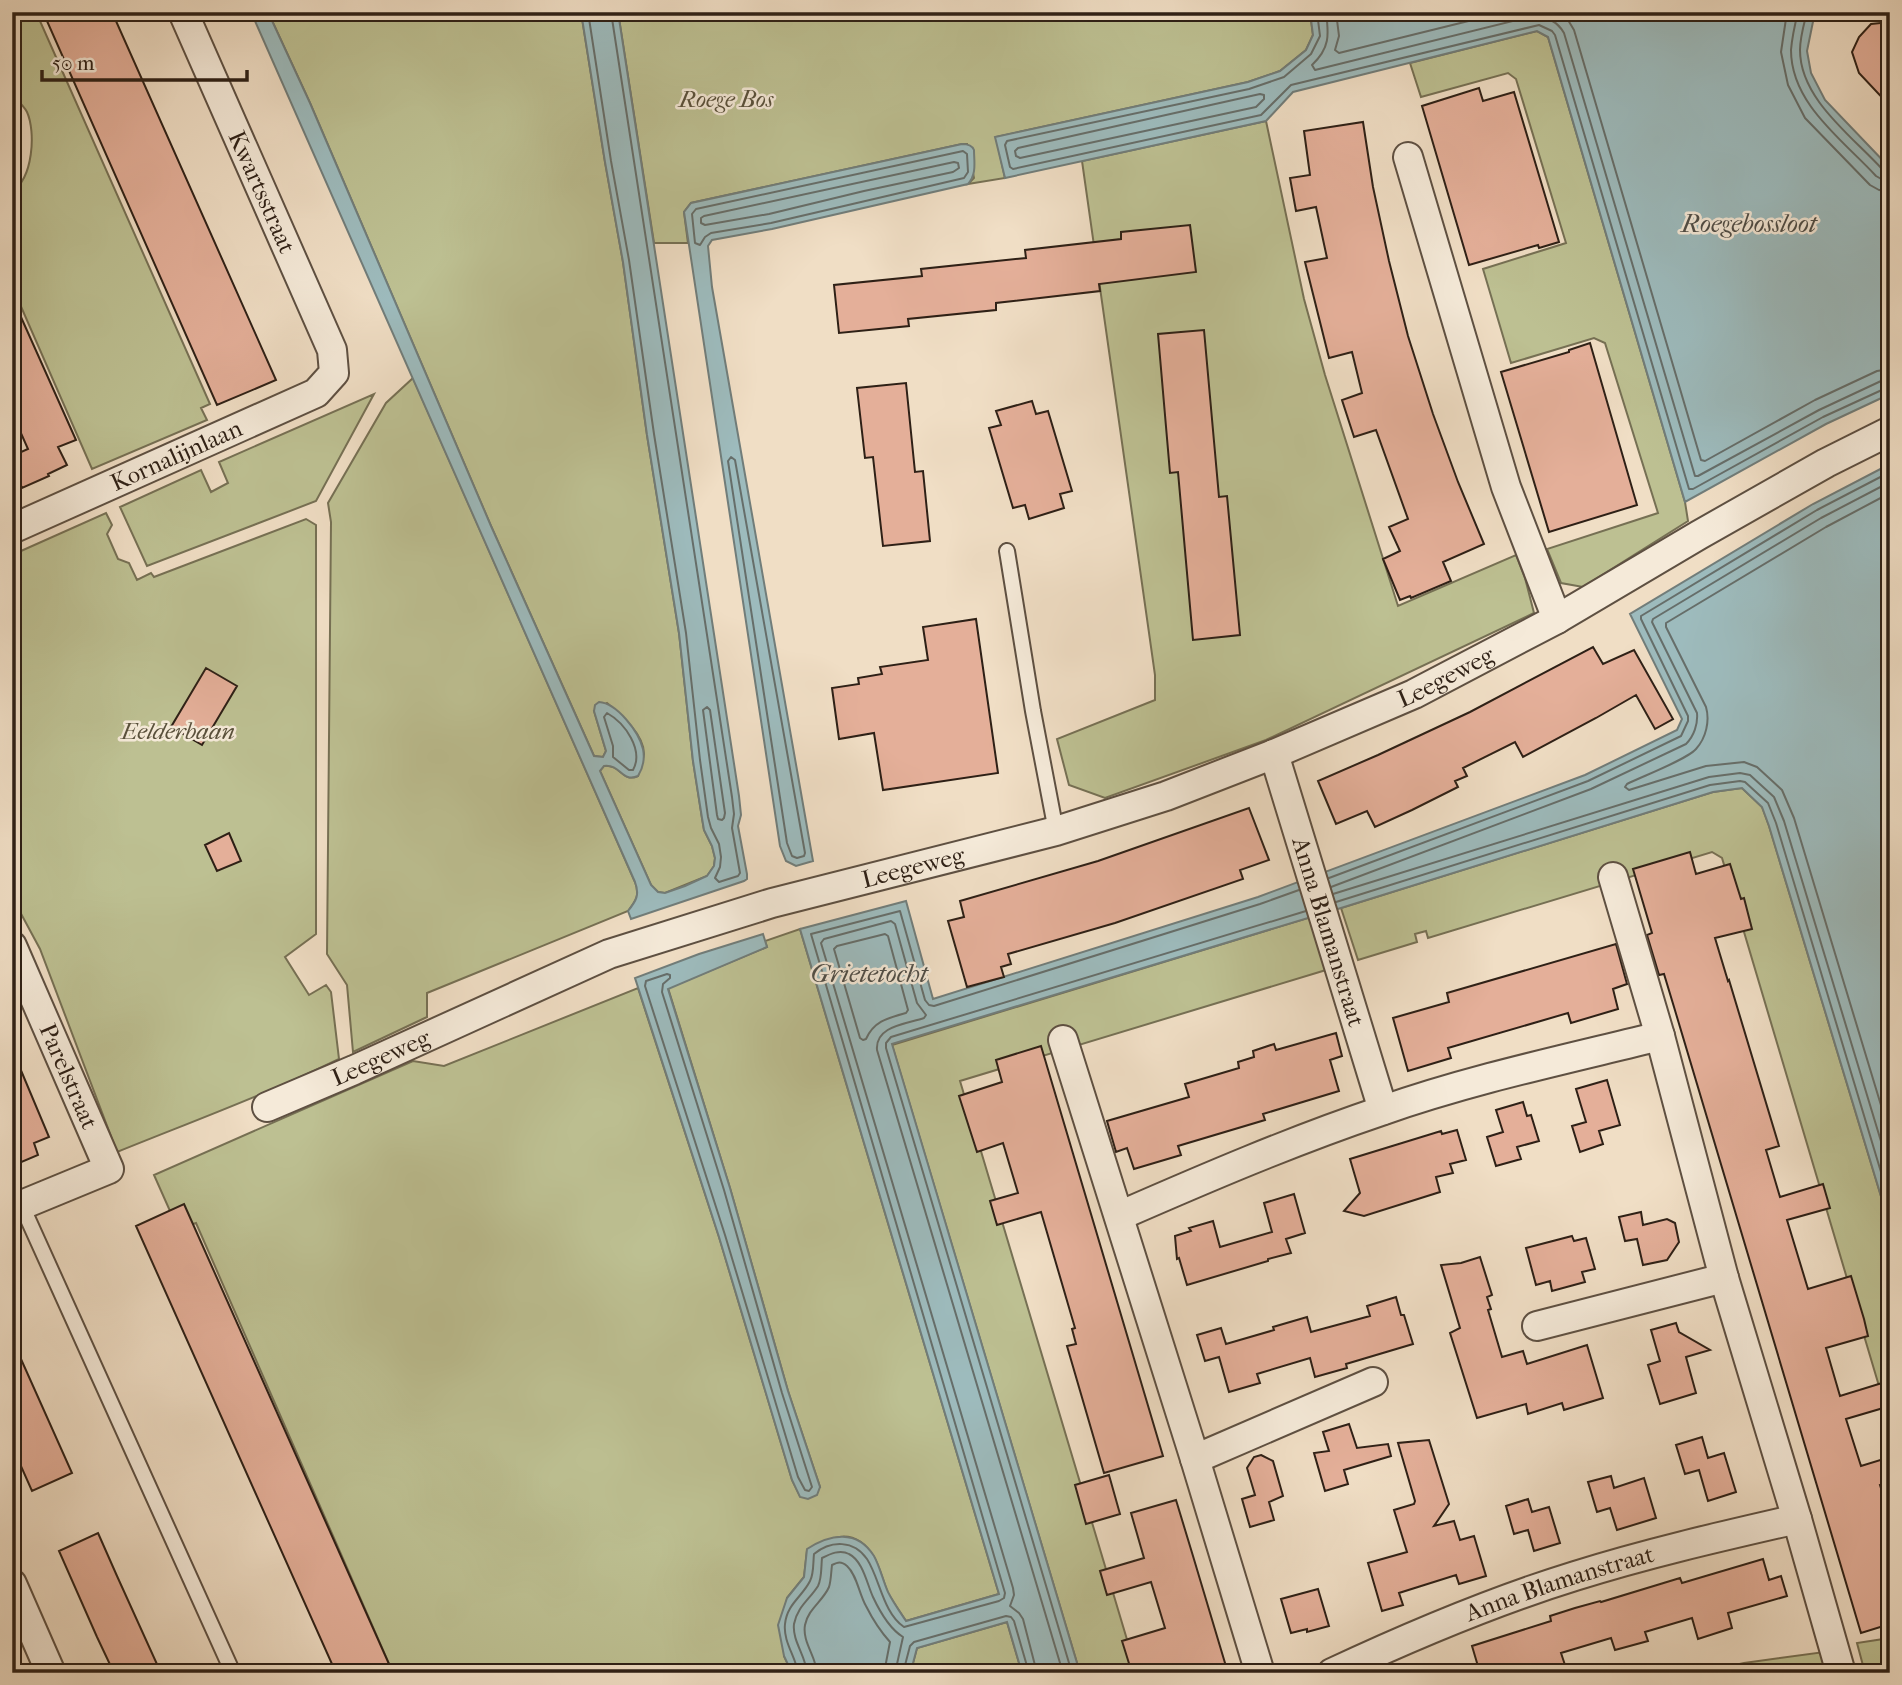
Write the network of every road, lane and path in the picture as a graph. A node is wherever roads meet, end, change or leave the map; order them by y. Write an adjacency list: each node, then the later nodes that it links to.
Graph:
1 (183, 12): 3 (street, Kwartsstraat)
2 (1408, 157): 7 (street)
3 (334, 373): 5 (street, Kornalijnlaan)
4 (1890, 431): 7 (street, Leegeweg)
5 (12, 528)
6 (1007, 551): 9 (lane)
7 (1557, 619): 8 (street, Leegeweg)
8 (1274, 754): 9 (street, Leegeweg); 15 (street, Anna Blamanstraat)
9 (1056, 831): 14 (street, Leegeweg)
10 (1614, 877): 12 (street)
11 (12, 946): 16 (street, Parelstraat)
12 (1660, 1036): 15 (street); 18 (street)
13 (1063, 1040): 17 (street)
14 (267, 1107)
15 (1383, 1110): 17 (street)
16 (17, 1207): 25 (lane)
17 (1119, 1216): 21 (street)
18 (1724, 1279): 19 (street); 22 (street)
19 (1537, 1326)
20 (1373, 1382): 21 (street)
21 (1195, 1459): 26 (street)
22 (1797, 1519): 27 (street, Anna Blamanstraat); 28 (street)
23 (12, 1584): 24 (street)
24 (51, 1673)
25 (233, 1673)
26 (1260, 1673)
27 (1332, 1673)
28 (1841, 1673)

